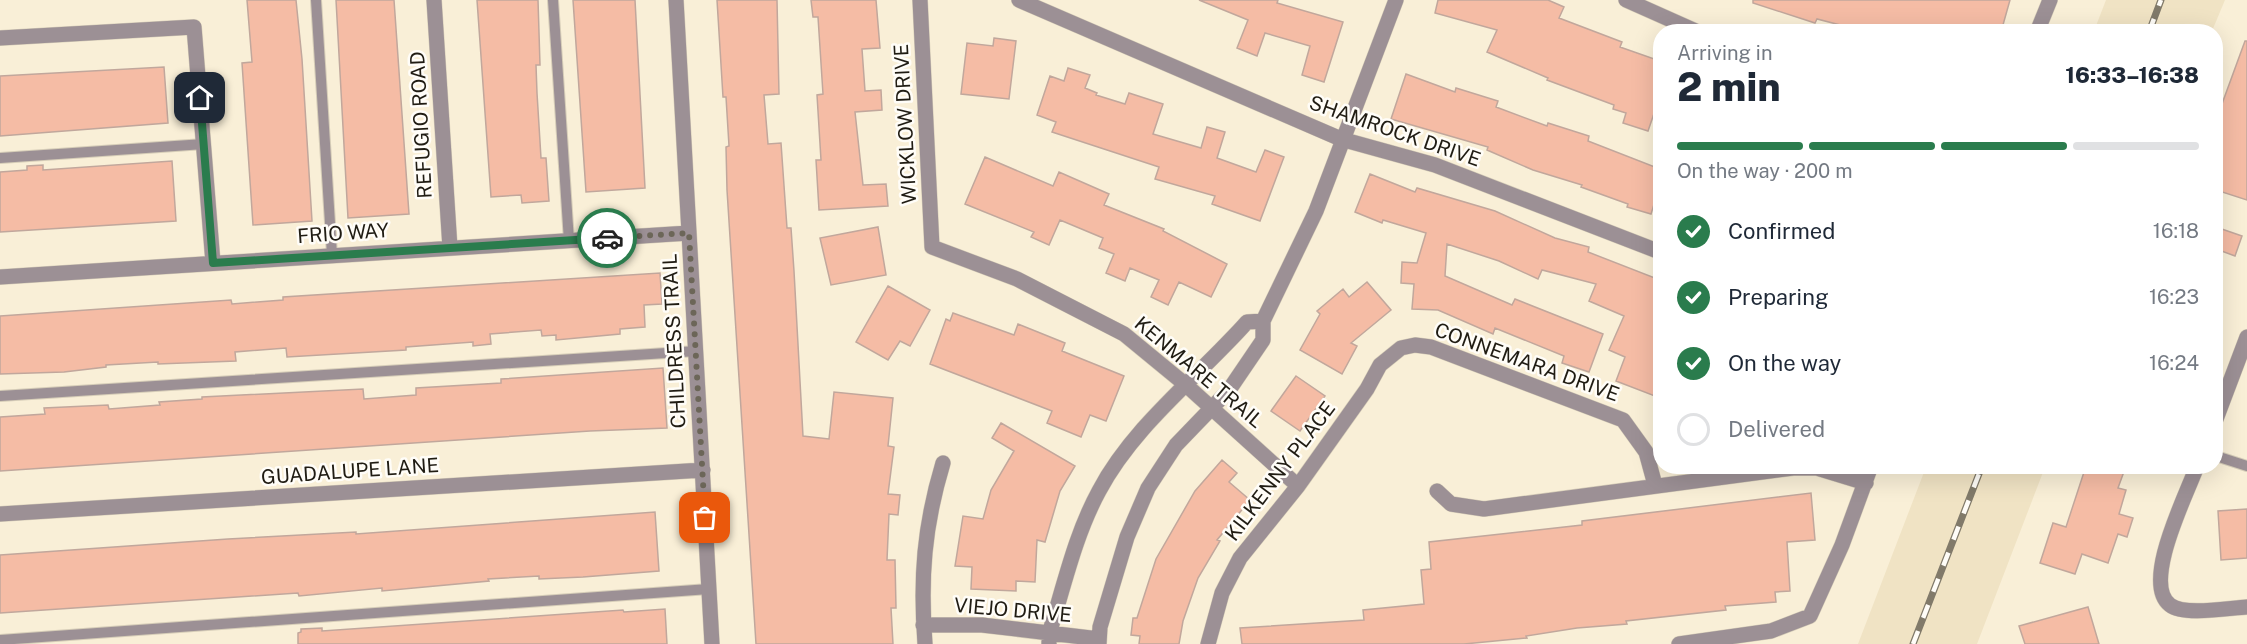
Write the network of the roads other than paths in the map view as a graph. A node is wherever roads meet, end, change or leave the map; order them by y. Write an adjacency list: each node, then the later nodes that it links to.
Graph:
1 (316, 0): 21 (lane)
2 (434, 0): 19 (street, REFUGIO ROAD)
3 (553, 0): 17 (lane)
4 (676, 0): 16 (street, CHILDRESS TRAIL)
5 (920, 0): 18 (street, WICKLOW DRIVE)
6 (1019, 0): 13 (street, SHAMROCK DRIVE)
7 (1396, 0): 13 (street)
8 (1626, 0): 10 (street)
9 (2050, 0): 11 (street)
10 (1680, 24)
11 (2040, 24)
12 (0, 38): 14 (street)
13 (1341, 139): 20 (street, SHAMROCK DRIVE); 24 (street)
14 (204, 144): 15 (lane); 22 (street)
15 (0, 158)
16 (689, 233): 17 (street, FRIO WAY); 27 (street, CHILDRESS TRAIL)
17 (568, 241): 19 (street, FRIO WAY)
18 (932, 247): 28 (street, KENMARE TRAIL)
19 (450, 248): 21 (street, FRIO WAY)
20 (1653, 249)
21 (332, 255): 22 (street, FRIO WAY)
22 (213, 263): 23 (street, FRIO WAY)
23 (0, 277)
24 (1263, 321): 28 (street); 31 (street)
25 (2247, 338): 30 (street)
26 (1415, 345): 41 (street, CONNEMARA DRIVE); 42 (street, KILKENNY PLACE)
27 (697, 351): 29 (lane); 35 (street, CHILDRESS TRAIL)
28 (1186, 385): 31 (street, KENMARE TRAIL); 48 (street)
29 (0, 396)
30 (2223, 401)
31 (1212, 410): 42 (street, KENMARE TRAIL); 50 (street)
32 (2223, 458): 34 (lane)
33 (943, 463): 47 (street)
34 (2247, 466)
35 (703, 470): 44 (street, GUADALUPE LANE); 45 (street, CHILDRESS TRAIL)
36 (1746, 474): 41 (street)
37 (1840, 474): 40 (street)
38 (1869, 474): 40 (street)
39 (2194, 474): 46 (street)
40 (1866, 483): 54 (street)
41 (1654, 485): 43 (street)
42 (1298, 486): 53 (street, KILKENNY PLACE)
43 (1437, 491)
44 (0, 514)
45 (709, 590): 49 (lane); 51 (street, CHILDRESS TRAIL)
46 (2247, 607)
47 (923, 625): 48 (street, VIEJO DRIVE); 52 (street)
48 (1049, 639): 50 (street, VIEJO DRIVE)
49 (0, 640)
50 (1099, 641)
51 (712, 644)
52 (925, 644)
53 (1208, 644)
54 (1679, 644)

